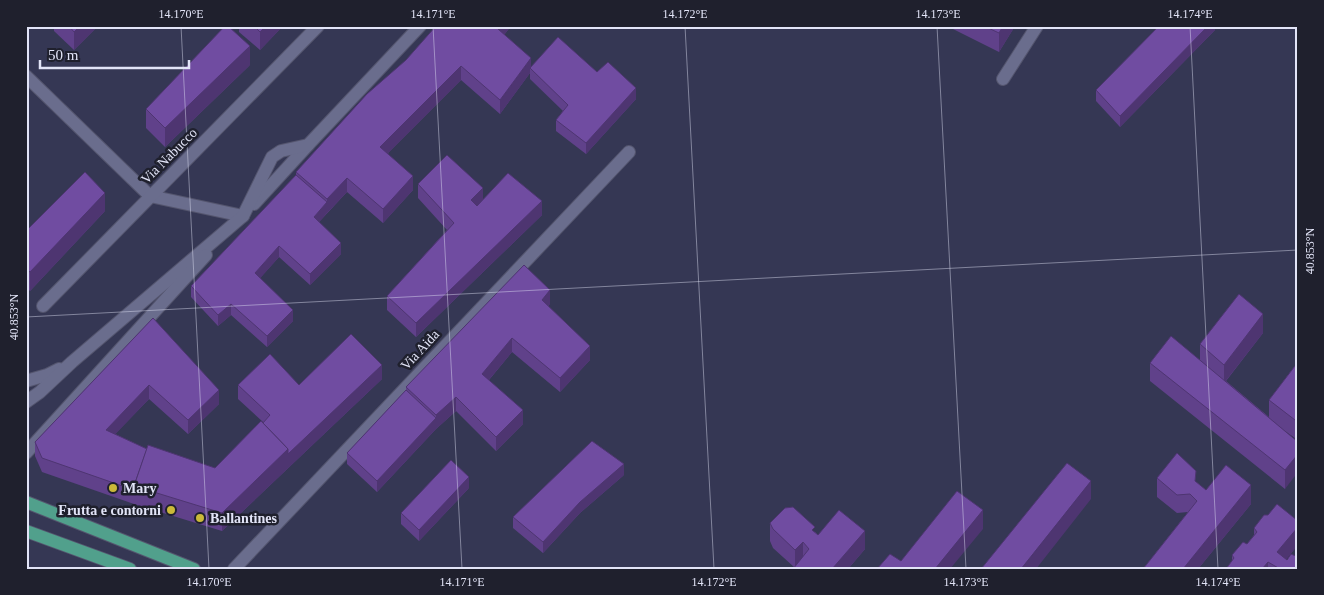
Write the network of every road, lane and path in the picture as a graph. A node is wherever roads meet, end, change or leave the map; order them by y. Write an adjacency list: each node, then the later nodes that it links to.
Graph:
1 (318, 26): 8 (street, Via Nabucco)
2 (420, 26): 6 (street)
3 (1037, 26): 5 (street)
4 (26, 76): 8 (street)
5 (1002, 79)
6 (308, 145): 9 (street); 9 (street)
7 (629, 152): 20 (street, Via Aida)
8 (150, 196): 9 (street); 10 (street, Via Nabucco)
9 (243, 216): 11 (street); 14 (street)
10 (43, 306)
11 (72, 362): 12 (street); 13 (street)
12 (26, 381)
13 (26, 402)
14 (26, 453)
15 (26, 502): 19 (main road)
16 (26, 531): 17 (main road)
17 (108, 565): 18 (main road)
18 (130, 569)
19 (194, 569)
20 (234, 569)

